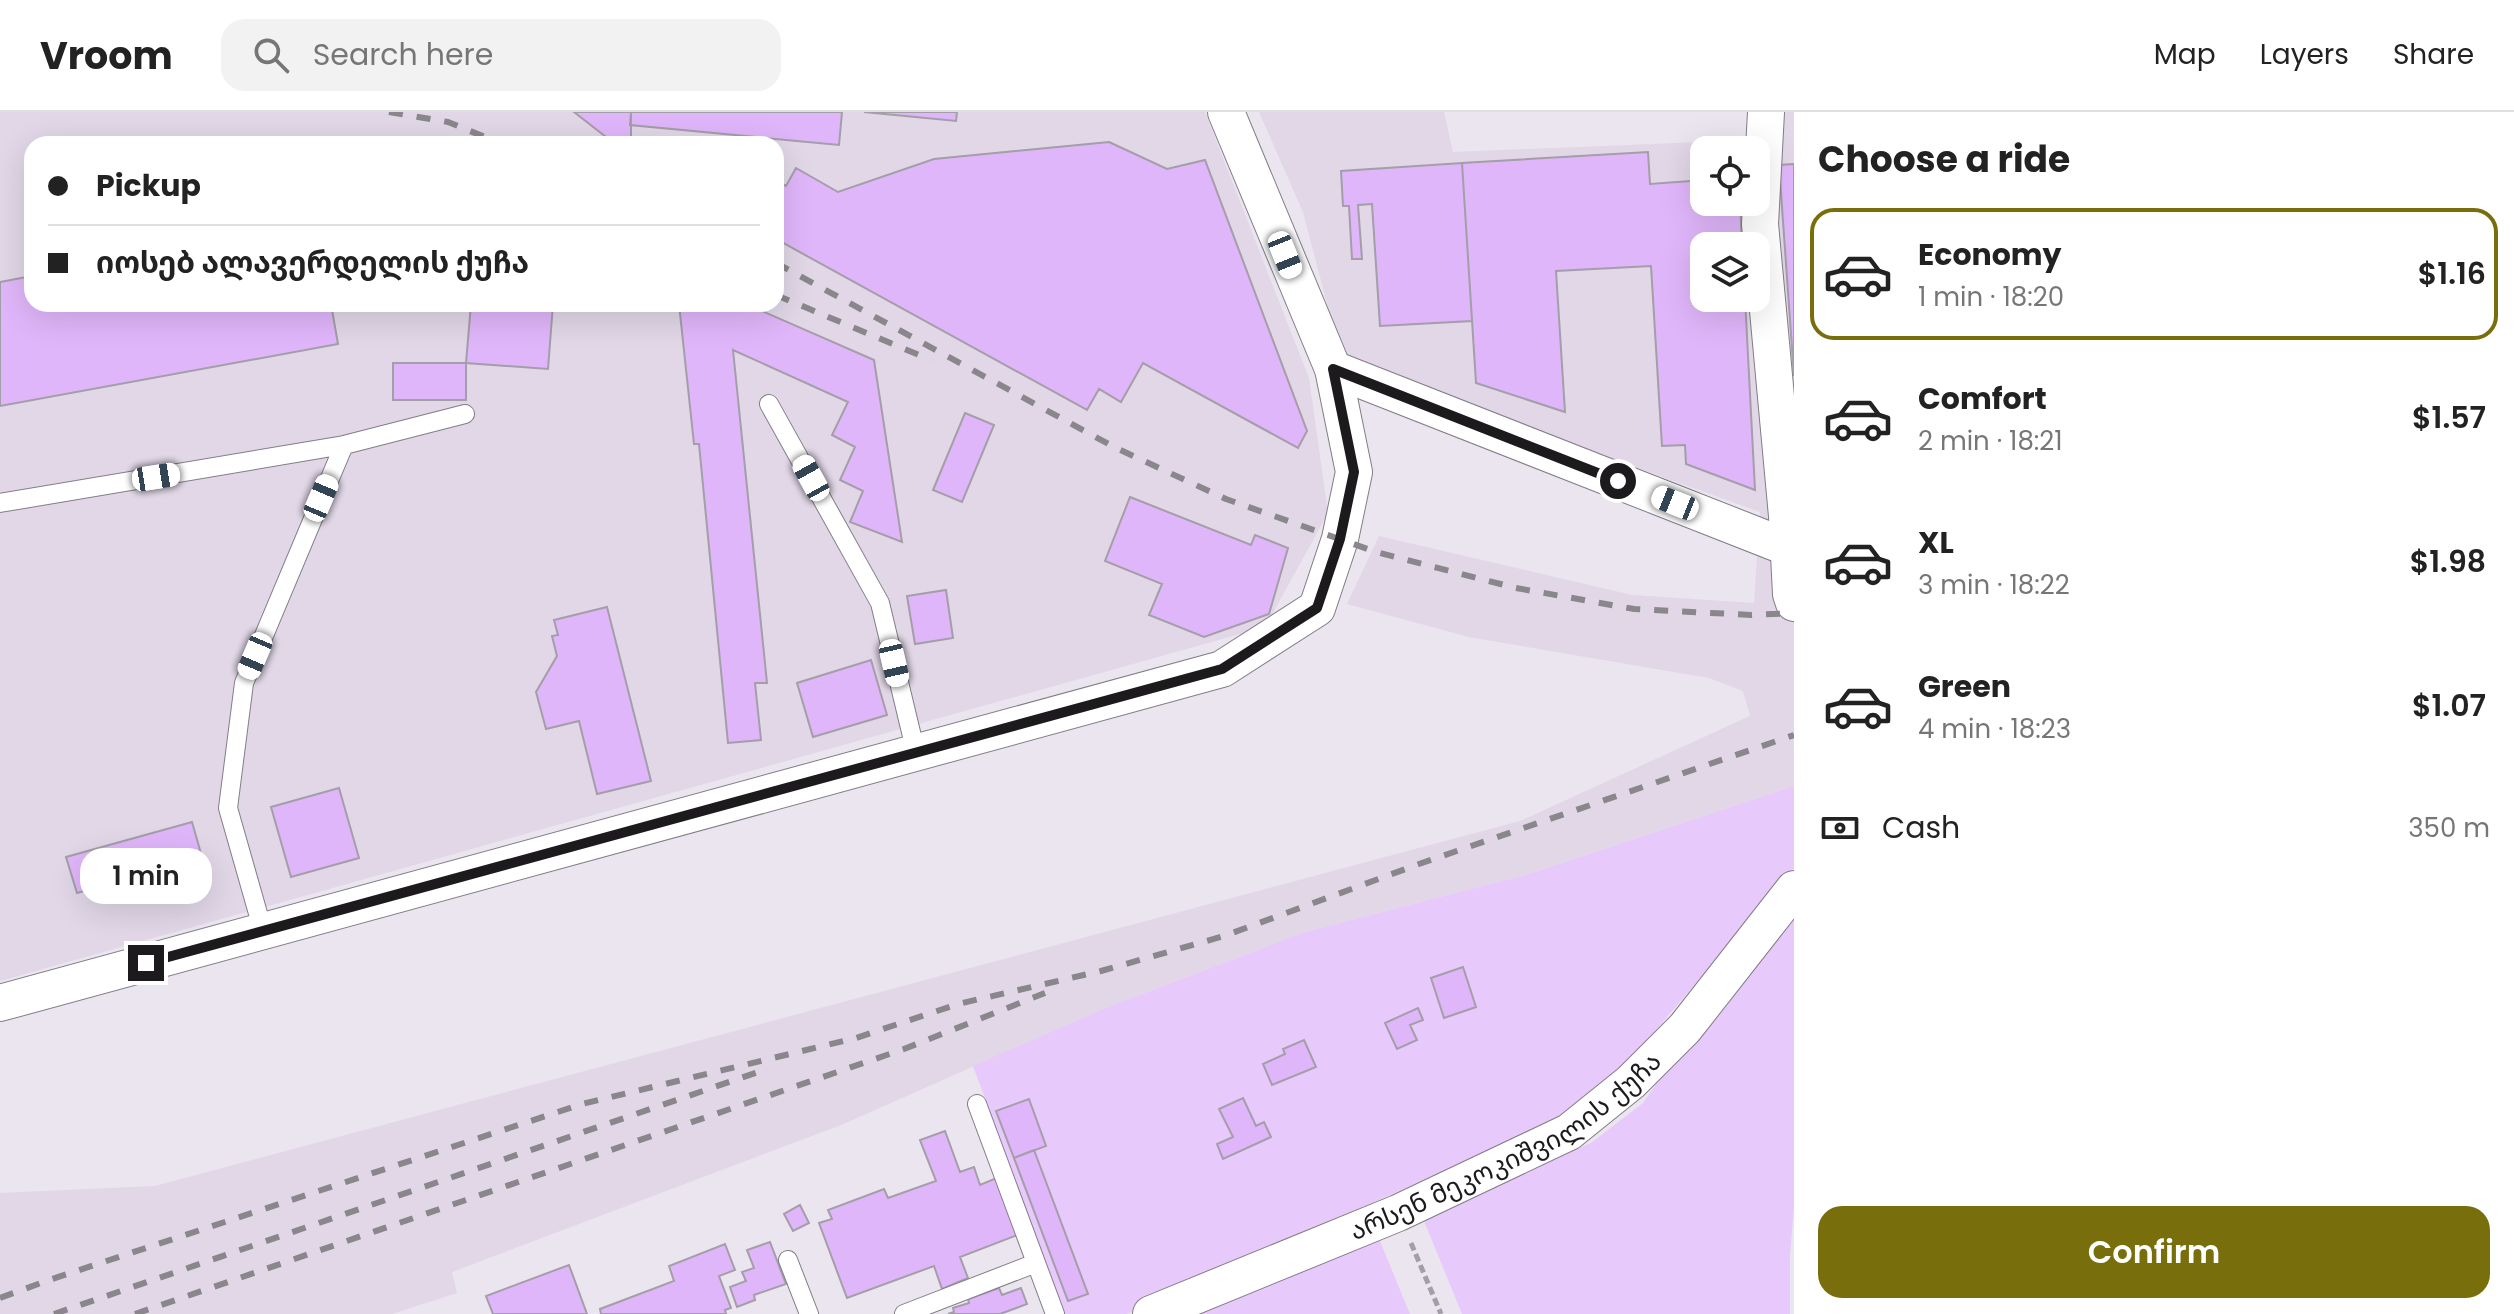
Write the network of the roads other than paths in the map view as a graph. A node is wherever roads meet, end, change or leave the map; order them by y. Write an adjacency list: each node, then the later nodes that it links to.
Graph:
1 (1226, 112): 3 (street)
2 (1766, 112): 8 (street)
3 (1333, 369): 8 (street); 10 (street)
4 (769, 404): 10 (lane)
5 (465, 414): 6 (lane)
6 (344, 445): 7 (lane); 12 (lane)
7 (0, 503)
8 (1790, 526): 9 (street)
9 (1794, 603)
10 (916, 753): 12 (street)
11 (1794, 889): 20 (street, არსენ მეკოკიშვილის ქუჩა)
12 (263, 931): 13 (street)
13 (0, 1003)
14 (977, 1104): 16 (lane)
15 (788, 1260): 17 (lane)
16 (1036, 1263): 18 (lane); 19 (lane)
17 (809, 1314)
18 (904, 1314)
19 (1055, 1314)
20 (1151, 1314)

